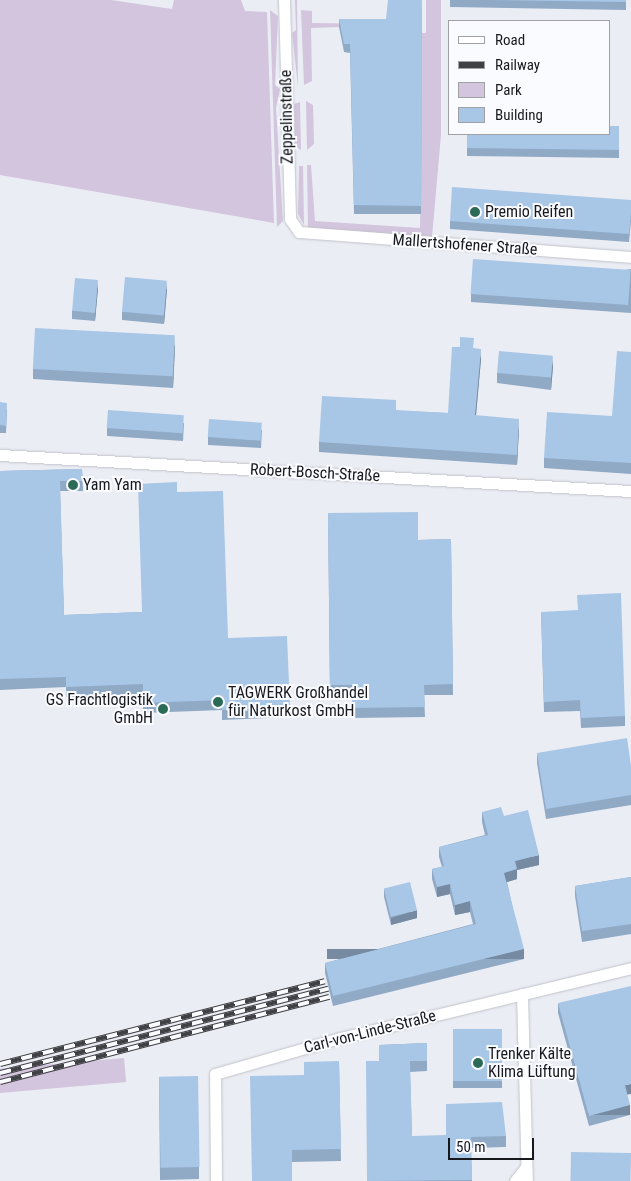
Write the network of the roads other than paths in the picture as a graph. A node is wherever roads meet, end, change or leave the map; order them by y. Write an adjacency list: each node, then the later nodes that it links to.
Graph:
1 (284, 0): 2 (street, Zeppelinstraße)
2 (299, 232): 3 (street, Mallertshofener Straße)
3 (631, 257)
4 (0, 455): 5 (street, Robert-Bosch-Straße)
5 (631, 491)
6 (631, 968): 7 (street, Carl-von-Linde-Straße)
7 (522, 994): 8 (street); 9 (street, Carl-von-Linde-Straße)
8 (526, 1167): 10 (street); 11 (street)
9 (216, 1181)
10 (515, 1181)
11 (527, 1181)

